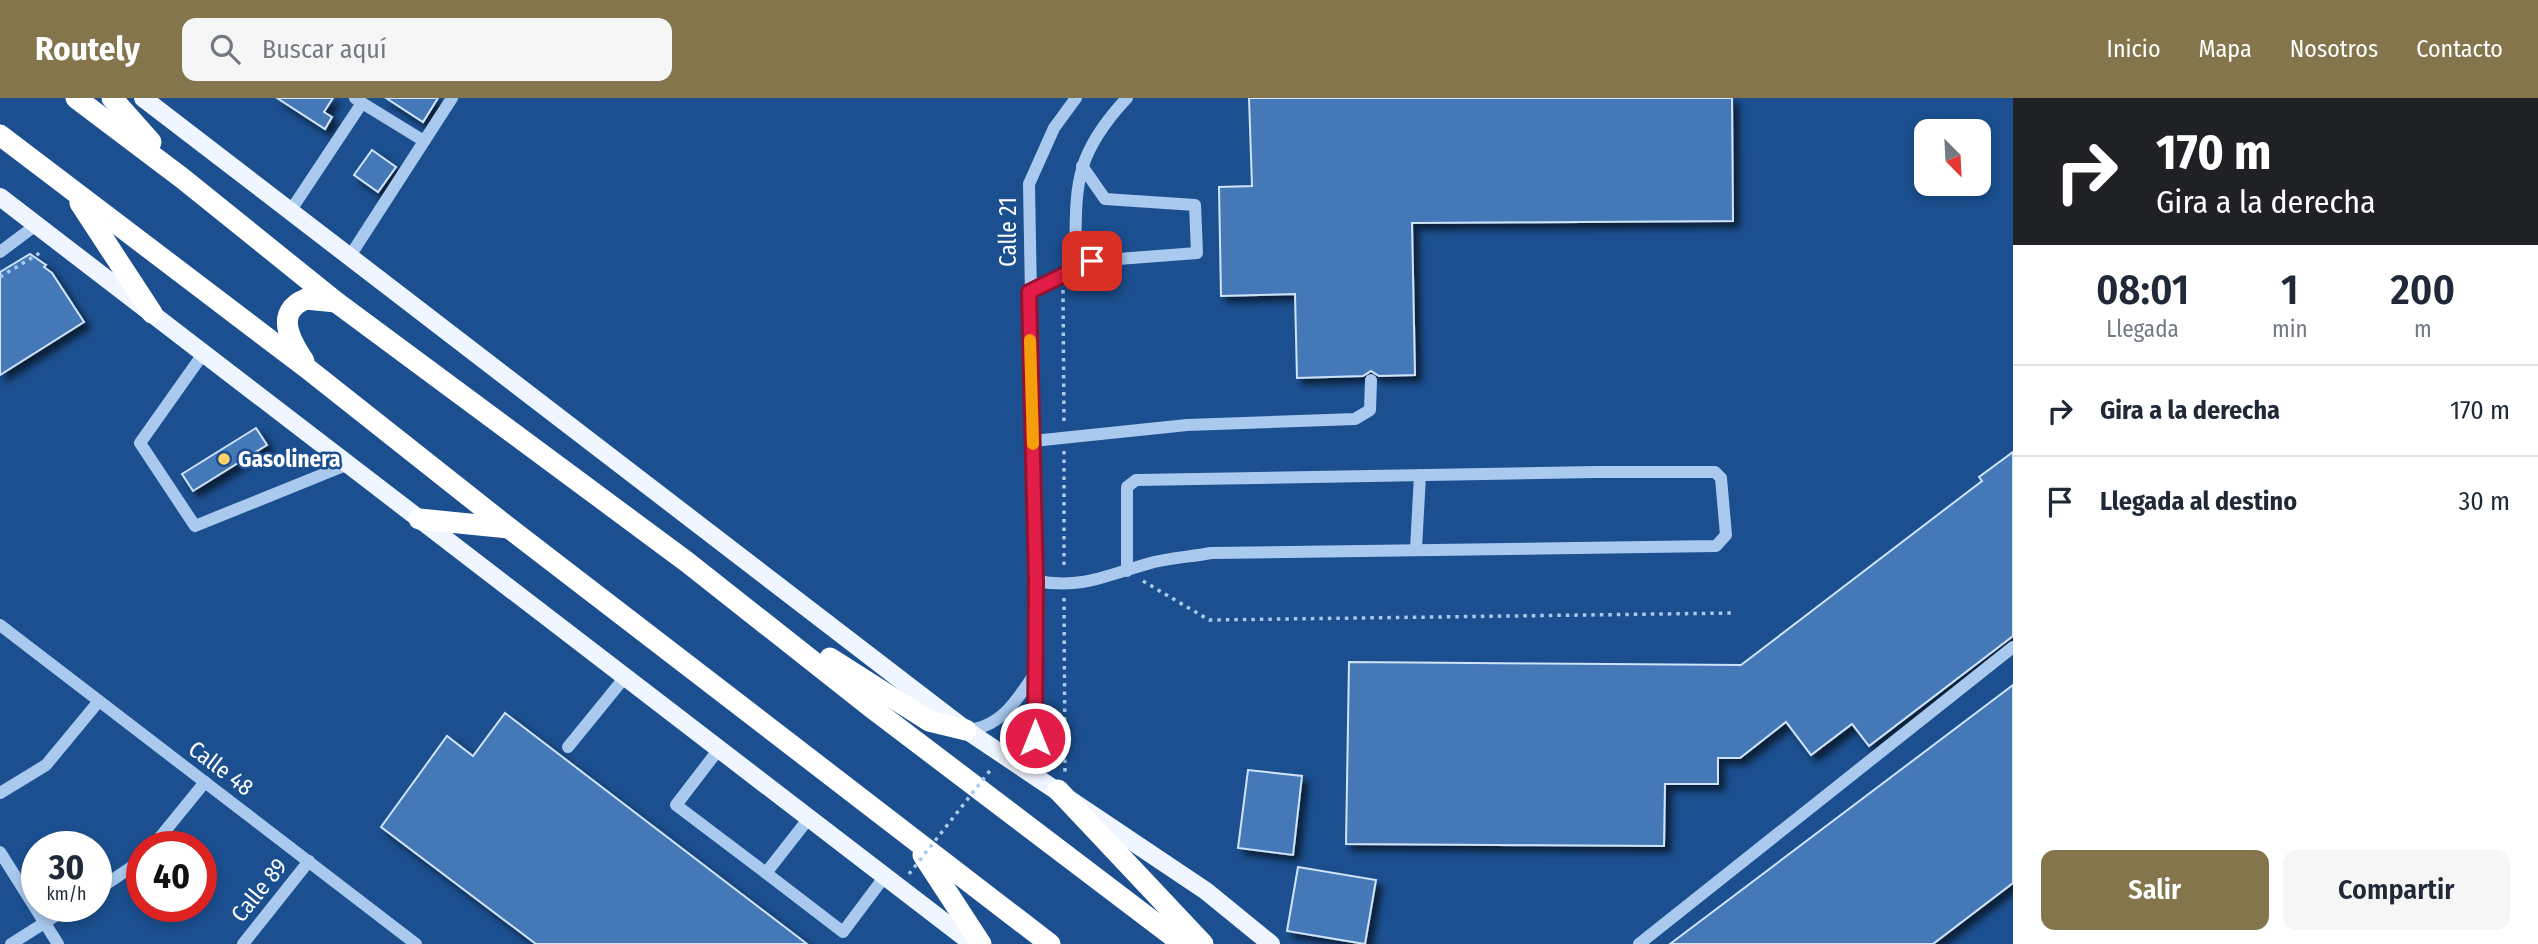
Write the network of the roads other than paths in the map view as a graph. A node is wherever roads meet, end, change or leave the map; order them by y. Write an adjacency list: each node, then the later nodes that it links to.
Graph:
1 (76, 98): 11 (highway)
2 (112, 98): 11 (highway)
3 (143, 98): 14 (main road)
4 (452, 98): 9 (street)
5 (1076, 98): 19 (street, Calle 21)
6 (1127, 98): 10 (street)
7 (358, 100): 9 (street); 14 (street)
8 (0, 135): 12 (highway)
9 (424, 141): 17 (street)
10 (1082, 166): 18 (street); 18 (street)
11 (182, 178): 20 (highway)
12 (72, 190): 21 (highway); 23 (highway)
13 (0, 197): 15 (main road)
14 (290, 210): 17 (main road)
15 (36, 225): 16 (street); 21 (main road)
16 (0, 253)
17 (350, 256): 39 (main road)
18 (1074, 270): 19 (street)
19 (1029, 292): 25 (street, Calle 21)
20 (336, 302): 23 (highway); 35 (highway)
21 (152, 313): 22 (main road)
22 (203, 354): 26 (main road); 26 (street)
23 (309, 369): 29 (highway)
24 (1371, 380): 25 (street)
25 (1033, 441): 32 (street, Calle 21)
26 (346, 466): 28 (main road)
27 (1420, 475): 30 (street); 30 (street); 31 (street)
28 (419, 519): 29 (highway); 37 (main road)
29 (509, 528): 47 (highway)
30 (1416, 549): 31 (street)
31 (1127, 572): 32 (street)
32 (1036, 581): 36 (street, Calle 21)
33 (0, 625): 38 (street, Calle 48)
34 (2013, 647): 63 (street)
35 (808, 658): 39 (highway); 60 (highway)
36 (1036, 673): 39 (street); 43 (street, Calle 21)
37 (625, 677): 40 (street); 41 (main road)
38 (99, 701): 42 (street, Calle 48); 44 (street)
39 (966, 730): 43 (main road)
40 (568, 747)
41 (719, 749): 45 (main road); 50 (street)
42 (205, 782): 46 (street); 49 (street, Calle 48)
43 (1050, 786): 61 (highway); 62 (main road)
44 (0, 793)
45 (809, 818): 50 (street); 51 (main road)
46 (165, 831)
47 (914, 841): 58 (highway); 59 (highway)
48 (0, 852): 52 (street)
49 (309, 861): 55 (street, Calle 89); 56 (street, Calle 48)
50 (766, 873): 51 (street)
51 (885, 876): 57 (main road)
52 (45, 923): 53 (street); 54 (street)
53 (11, 944)
54 (58, 944)
55 (243, 944)
56 (416, 944)
57 (973, 944)
58 (981, 944)
59 (1050, 944)
60 (1183, 944)
61 (1203, 944)
62 (1271, 944)
63 (1639, 944)

